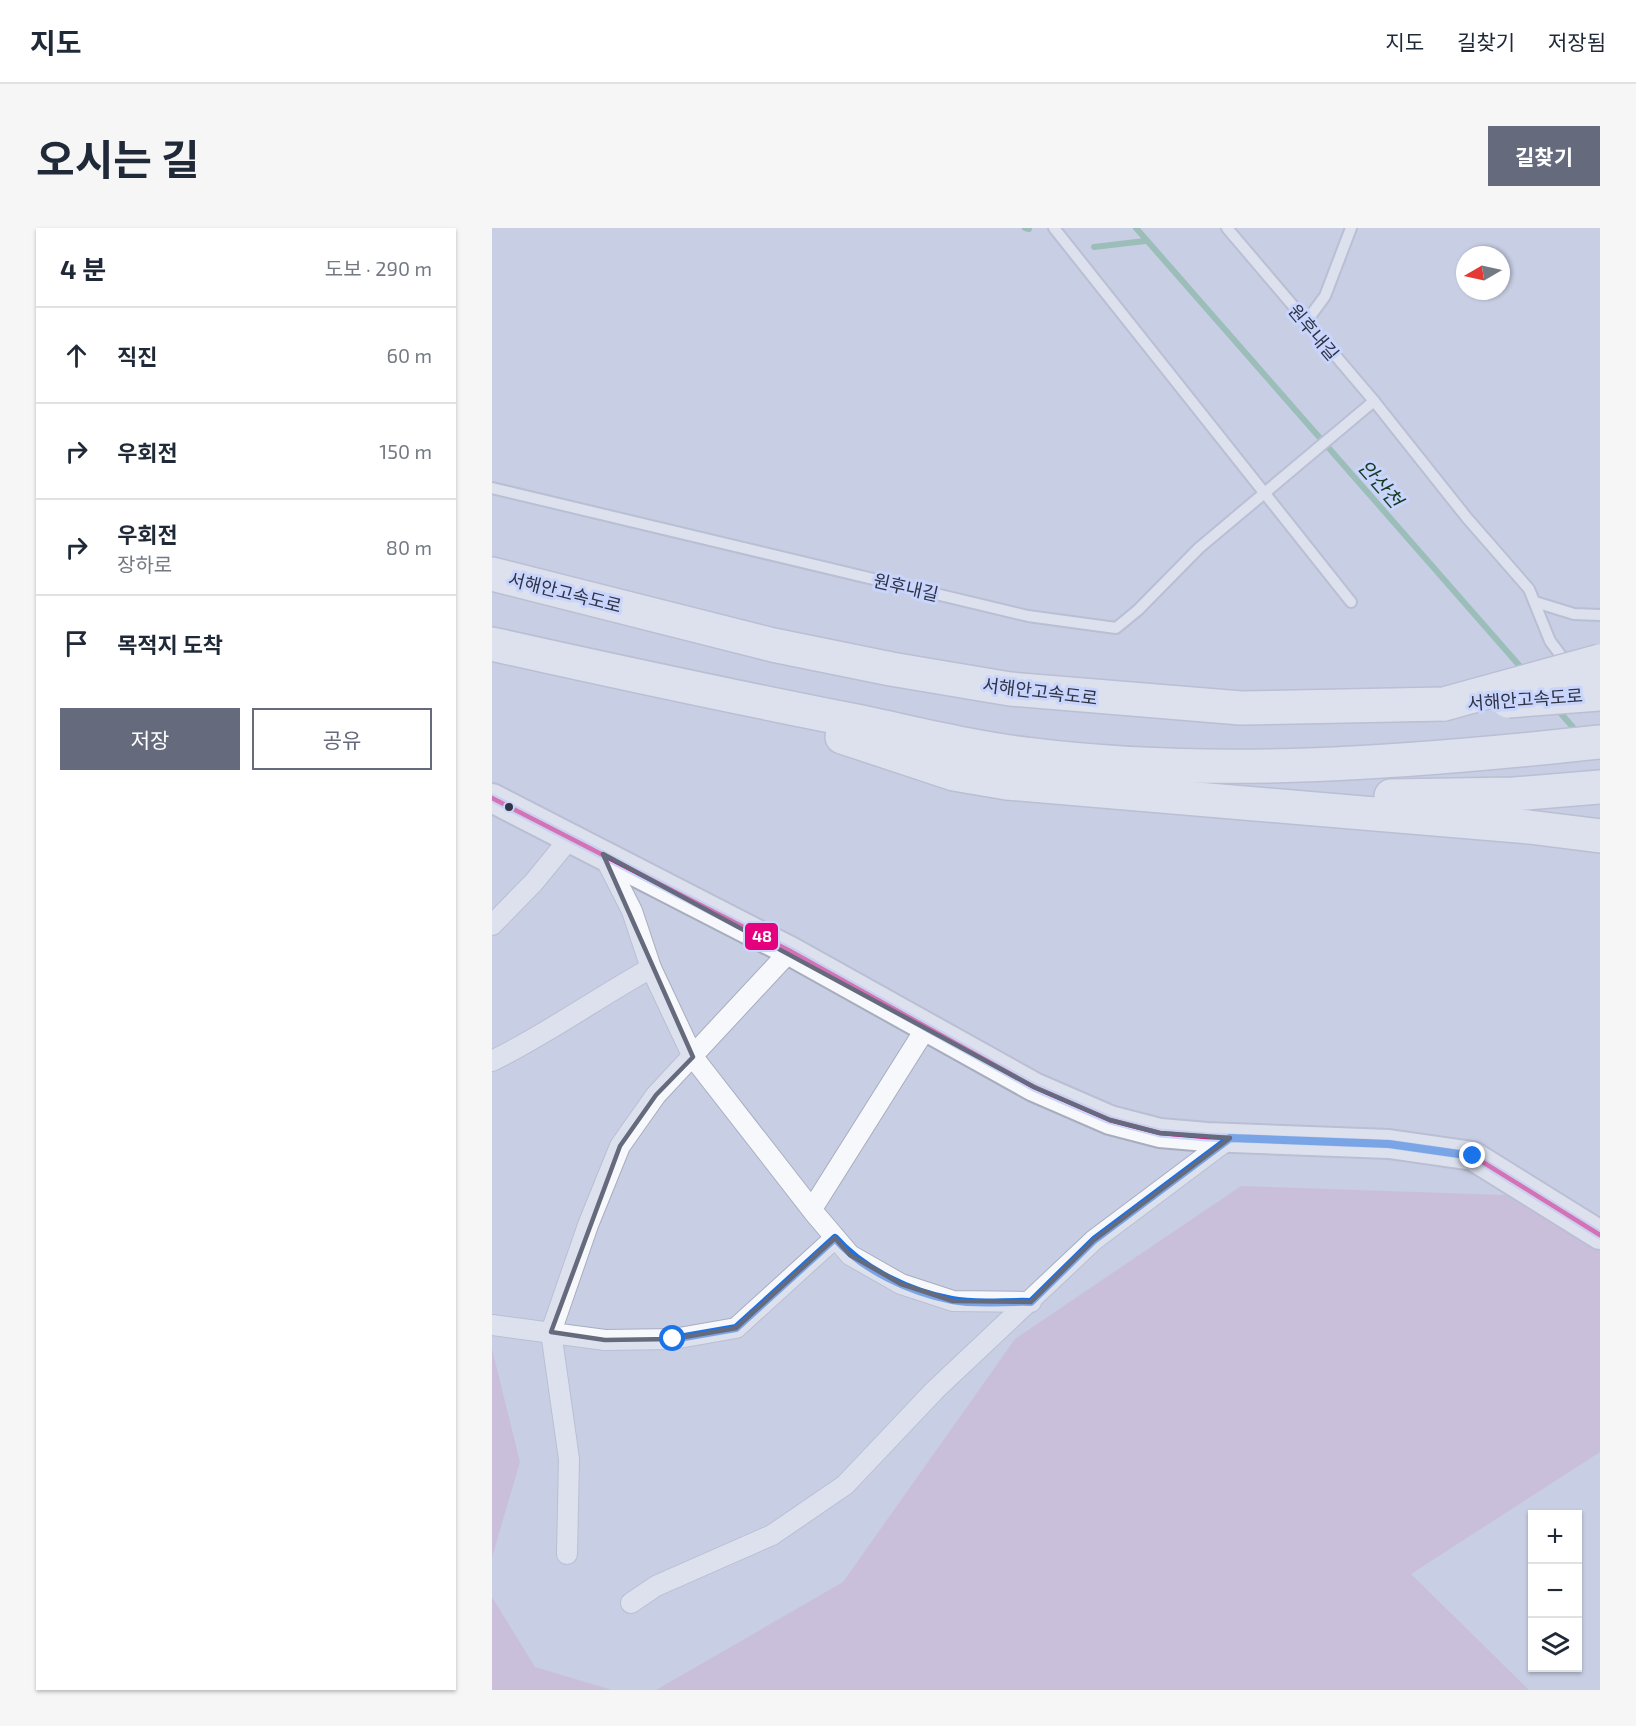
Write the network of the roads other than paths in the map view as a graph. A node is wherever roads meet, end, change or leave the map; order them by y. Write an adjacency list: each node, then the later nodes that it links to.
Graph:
1 (1054, 228): 7 (lane)
2 (1227, 228): 4 (lane, 원후내길)
3 (1351, 228): 4 (lane)
4 (1306, 322): 5 (lane, 원후내길)
5 (1371, 404): 7 (lane); 10 (lane, 원후내길)
6 (492, 488): 7 (lane, 원후내길)
7 (1268, 489): 9 (lane)
8 (492, 574): 13 (highway, 서해안고속도로, bridge)
9 (1351, 602)
10 (1535, 602): 11 (lane); 13 (lane, 원후내길)
11 (1600, 615)
12 (492, 644): 14 (highway)
13 (1590, 680): 15 (lane, 원후내길)
14 (706, 691): 17 (highway); 20 (highway)
15 (1600, 705)
16 (1600, 742): 17 (highway)
17 (1032, 755): 18 (highway)
18 (1600, 787)
19 (492, 798): 21 (street)
20 (1600, 836)
21 (570, 838): 22 (street); 23 (street)
22 (603, 854): 24 (street); 25 (street)
23 (492, 925)
24 (790, 951): 26 (street); 27 (street)
25 (651, 968): 27 (street); 28 (street)
26 (926, 1028): 29 (street); 30 (street)
27 (693, 1056): 30 (street); 35 (street)
28 (492, 1061)
29 (1230, 1138): 31 (street); 33 (street)
30 (812, 1209): 32 (street)
31 (1600, 1234)
32 (835, 1238): 33 (street); 35 (street)
33 (1031, 1302): 37 (street)
34 (492, 1325): 35 (street)
35 (551, 1332): 36 (street)
36 (567, 1554)
37 (631, 1603)

